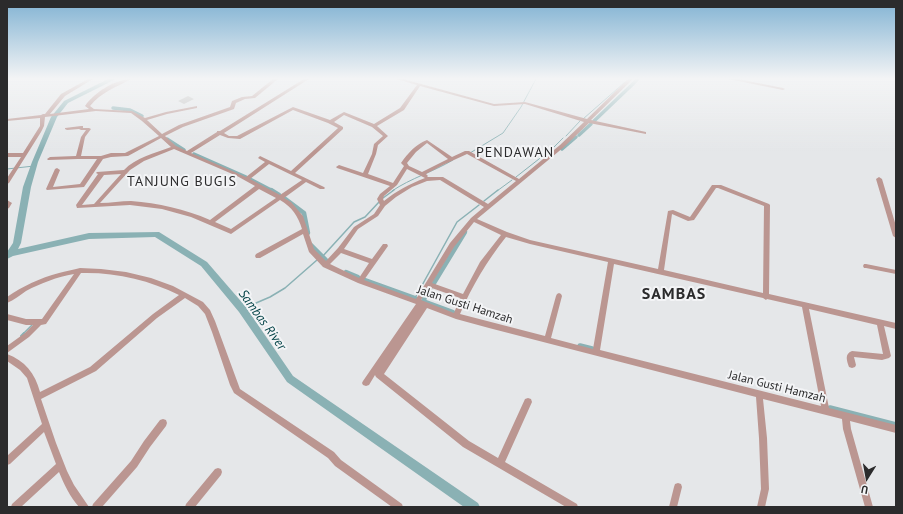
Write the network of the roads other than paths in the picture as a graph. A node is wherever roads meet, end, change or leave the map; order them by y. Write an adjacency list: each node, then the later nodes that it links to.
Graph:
1 (56, 103): 10 (street)
2 (90, 103): 9 (street)
3 (234, 103): 19 (street)
4 (267, 103): 17 (street)
5 (406, 103): 15 (street)
6 (487, 103): 14 (street)
7 (608, 103): 14 (street)
8 (195, 107): 12 (street)
9 (96, 110): 10 (street, Jalan Gusti Hamzah); 12 (street, Jalan Gusti Hamzah)
10 (46, 115): 11 (street, Jalan Gusti Hamzah); 23 (street)
11 (7, 120)
12 (144, 120): 19 (street, Jalan Gusti Hamzah)
13 (331, 122): 15 (street); 17 (street); 34 (street)
14 (589, 122): 18 (street); 43 (street)
15 (374, 126): 37 (street)
16 (67, 129): 24 (street)
17 (218, 132): 21 (street)
18 (644, 133)
19 (161, 136): 20 (street, Jalan Gusti Hamzah); 25 (street)
20 (174, 147): 21 (street, Jalan Gusti Hamzah); 33 (street)
21 (187, 153): 40 (street, Jalan Gusti Hamzah)
22 (7, 155): 23 (street)
23 (24, 155): 39 (street)
24 (78, 157): 25 (street); 27 (street)
25 (101, 158): 35 (street)
26 (260, 158): 29 (street)
27 (50, 159)
28 (451, 159): 31 (street); 38 (street); 43 (street)
29 (269, 162): 34 (street); 40 (street)
30 (339, 166): 37 (street)
31 (407, 167): 38 (street); 45 (street)
32 (57, 170): 35 (street)
33 (125, 172): 36 (street); 51 (street)
34 (292, 172): 42 (street)
35 (91, 173): 36 (street)
36 (102, 173): 51 (street)
37 (365, 175): 45 (street)
38 (426, 176): 50 (street); 52 (street)
39 (9, 177): 44 (street)
40 (247, 179): 46 (street, Jalan Gusti Hamzah)
41 (879, 179): 58 (street)
42 (306, 180): 47 (street); 48 (street)
43 (519, 181): 52 (street)
44 (7, 182)
45 (393, 185): 50 (street)
46 (259, 186): 48 (street, Jalan Gusti Hamzah); 55 (street)
47 (322, 188)
48 (280, 197): 55 (street); 56 (street, Jalan Gusti Hamzah)
49 (7, 202): 53 (street)
50 (382, 203): 60 (street)
51 (95, 206): 55 (street)
52 (488, 207): 54 (street)
53 (7, 208)
54 (473, 219): 57 (street); 70 (street)
55 (211, 222)
56 (305, 230): 61 (street); 64 (street, Jalan Gusti Hamzah)
57 (505, 234): 63 (street); 74 (street)
58 (896, 236)
59 (385, 246): 62 (street)
60 (340, 250): 62 (street); 64 (street)
61 (258, 256)
62 (373, 262): 69 (street)
63 (611, 262): 67 (street); 85 (street)
64 (324, 264): 69 (street, Jalan Gusti Hamzah)
65 (866, 266): 68 (street)
66 (80, 270): 71 (street); 75 (street); 81 (street)
67 (661, 272): 73 (street); 73 (street)
68 (896, 272)
69 (360, 281): 76 (street, Jalan Gusti Hamzah)
70 (428, 284): 74 (street); 76 (street)
71 (184, 295): 90 (street); 106 (street)
72 (558, 296): 83 (street)
73 (766, 296): 77 (street)
74 (464, 297): 78 (street)
75 (7, 300)
76 (422, 303): 78 (street, Jalan Gusti Hamzah); 88 (street); 98 (street)
77 (805, 306): 80 (street); 92 (street)
78 (456, 316): 83 (street, Jalan Gusti Hamzah)
79 (7, 317): 81 (street)
80 (880, 322): 82 (street); 87 (street)
81 (39, 323): 84 (street)
82 (896, 326)
83 (547, 340): 85 (street, Jalan Gusti Hamzah)
84 (7, 350)
85 (596, 353): 89 (street, Jalan Gusti Hamzah)
86 (7, 356): 90 (street)
87 (852, 365)
88 (366, 383)
89 (758, 394): 92 (street, Jalan Gusti Hamzah); 109 (street)
90 (37, 398): 95 (street)
91 (528, 402): 98 (street)
92 (826, 411): 93 (street, Jalan Gusti Hamzah)
93 (845, 416): 96 (street, Jalan Gusti Hamzah); 110 (street)
94 (163, 423): 104 (street)
95 (46, 426): 97 (street); 99 (street)
96 (896, 429)
97 (7, 461)
98 (500, 464): 107 (street)
99 (62, 465): 102 (street); 103 (street)
100 (218, 472): 105 (street)
101 (678, 487): 108 (street)
102 (15, 507)
103 (84, 507)
104 (96, 507)
105 (190, 507)
106 (399, 507)
107 (574, 507)
108 (673, 507)
109 (761, 507)
110 (869, 507)

